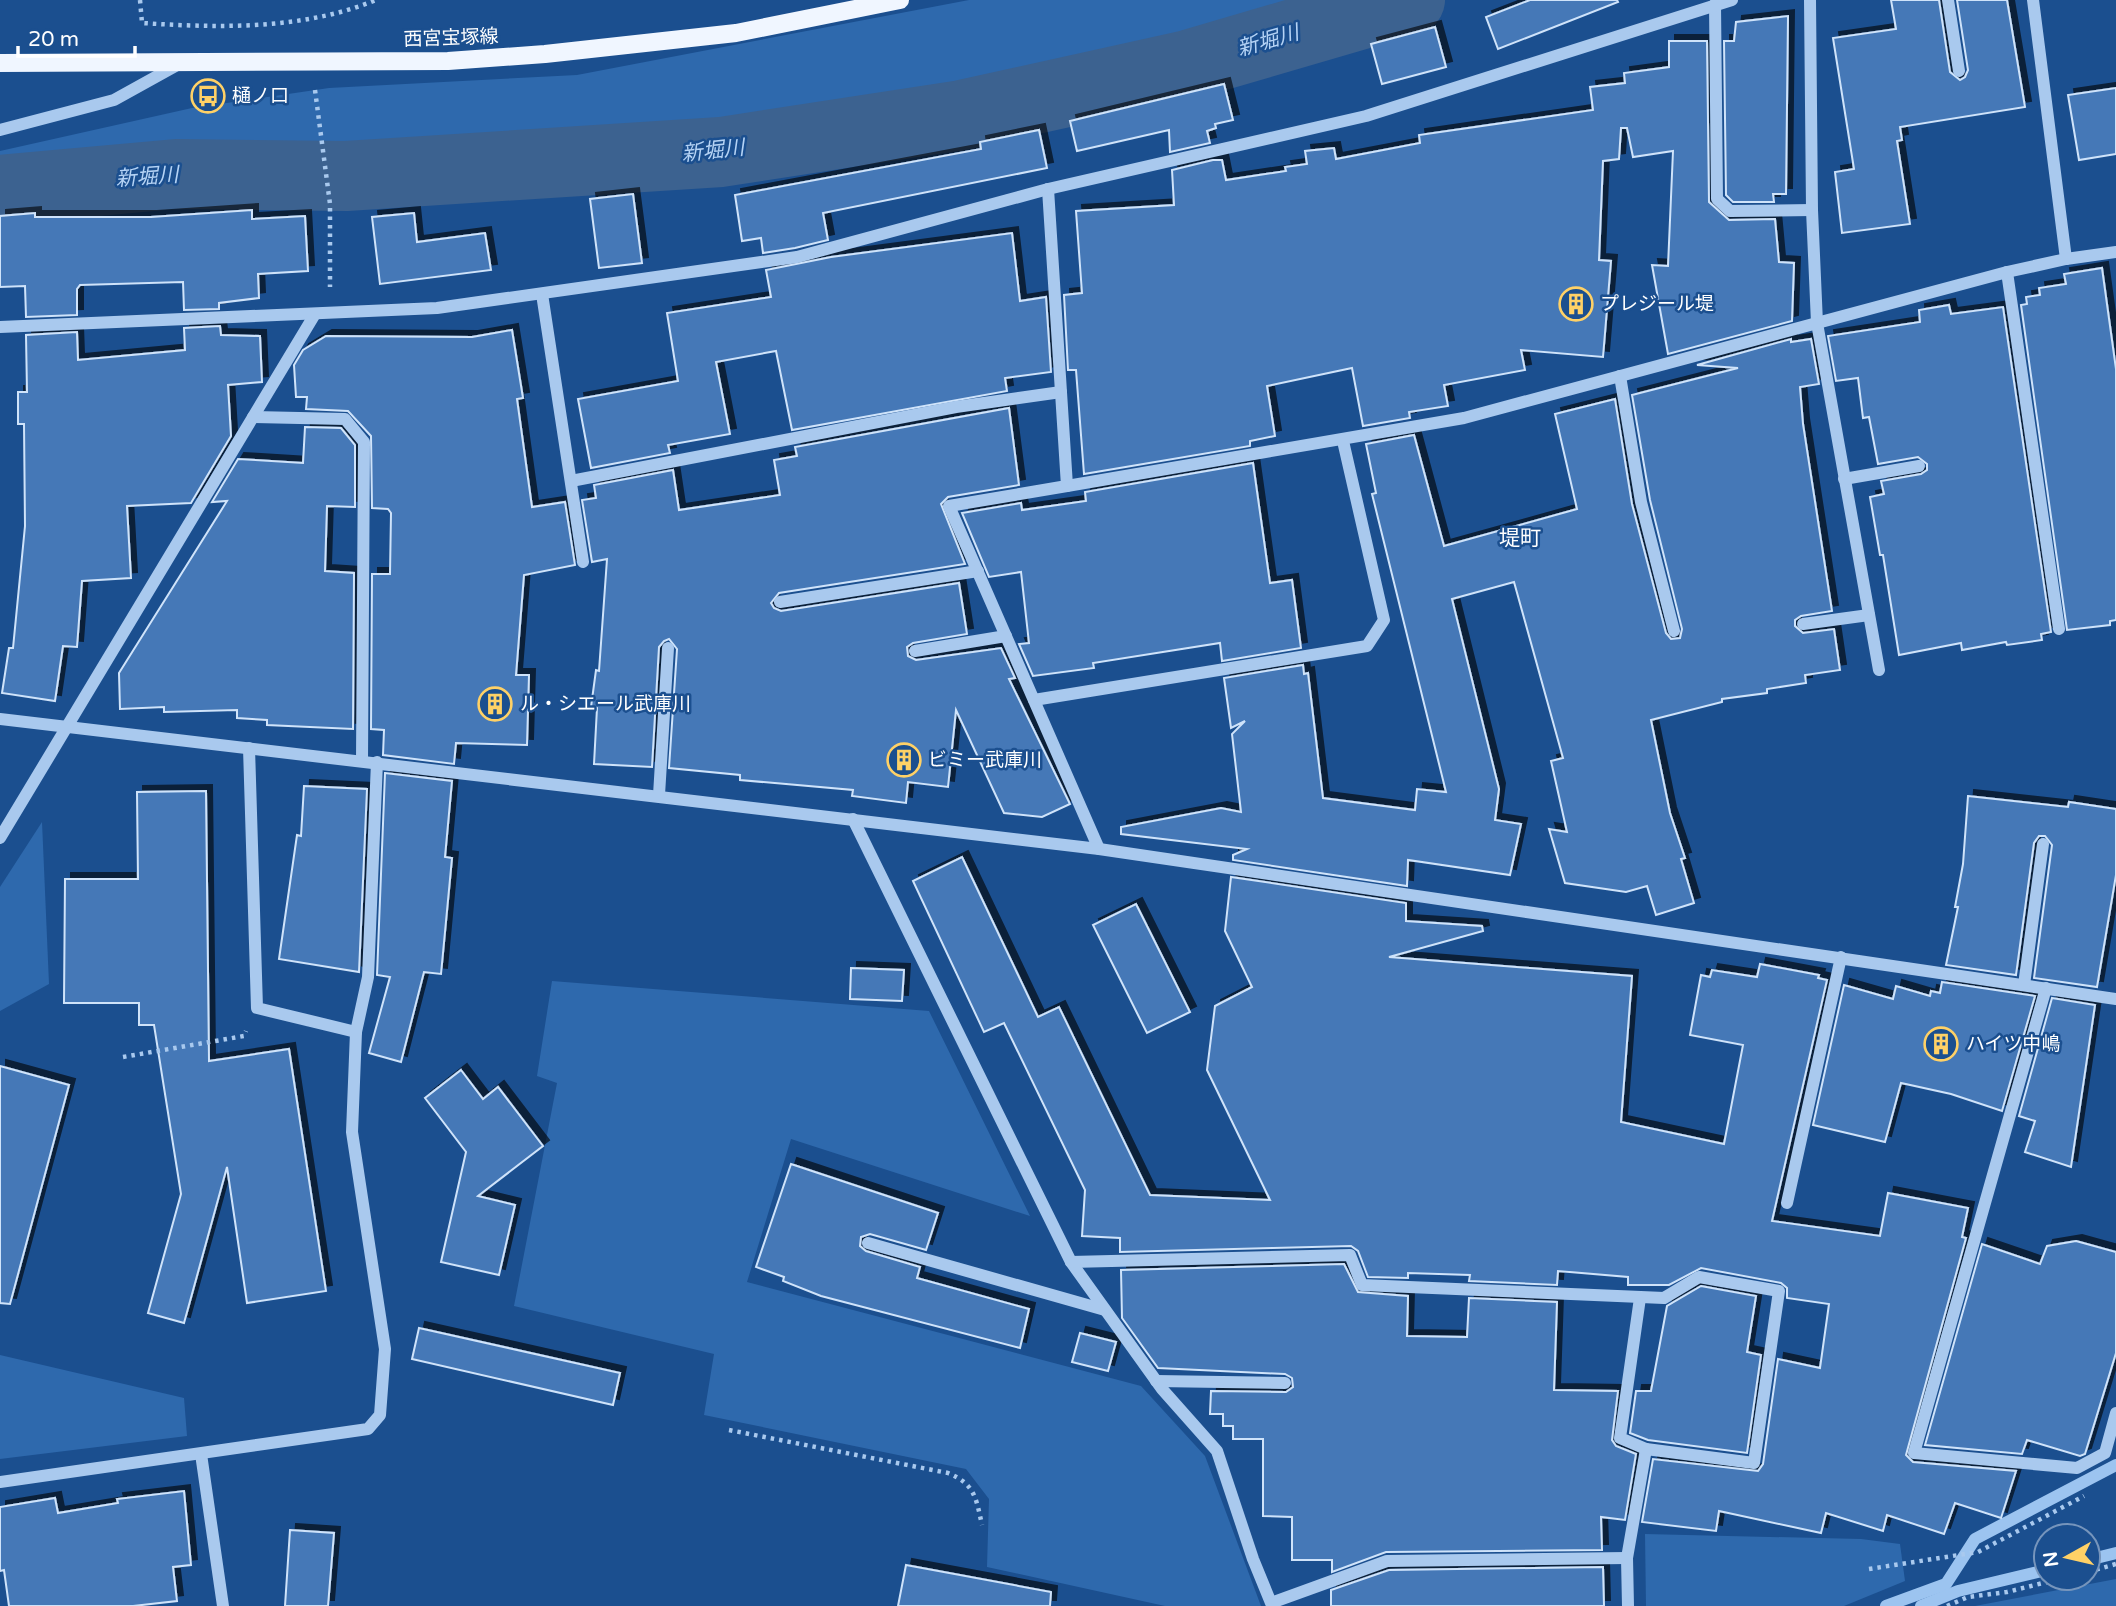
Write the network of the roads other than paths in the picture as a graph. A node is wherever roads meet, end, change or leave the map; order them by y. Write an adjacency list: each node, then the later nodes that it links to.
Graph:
1 (900, 0): 7 (main road, 西宮宝塚線)
2 (1732, 0): 6 (street)
3 (1810, 0): 12 (street)
4 (1948, 0): 9 (street)
5 (2033, 0): 14 (street)
6 (1715, 4): 11 (street); 12 (street)
7 (183, 62): 8 (main road, 西宮宝塚線); 10 (street)
8 (0, 63)
9 (1959, 71)
10 (0, 130)
11 (1048, 189): 16 (street); 21 (street)
12 (1812, 209): 18 (street)
13 (2116, 252): 14 (street)
14 (2066, 259): 15 (street)
15 (2007, 272): 18 (street); 33 (street)
16 (542, 294): 17 (street); 26 (street)
17 (315, 314): 19 (street); 22 (street)
18 (1816, 323): 20 (street); 25 (street)
19 (0, 327)
20 (1620, 376): 23 (street); 34 (street)
21 (1061, 392): 26 (street); 27 (street)
22 (253, 417): 41 (street); 43 (street)
23 (1343, 441): 27 (street); 39 (street)
24 (1919, 467): 25 (street)
25 (1844, 479): 31 (street)
26 (570, 481): 28 (street)
27 (1067, 486): 29 (street)
28 (583, 562)
29 (978, 571): 30 (street); 35 (street)
30 (779, 602)
31 (1869, 615): 32 (street); 38 (street)
32 (1804, 624)
33 (2059, 629)
34 (1674, 631)
35 (1006, 636): 37 (street); 39 (street)
36 (668, 648): 45 (street)
37 (915, 651)
38 (1879, 670)
39 (1034, 700): 49 (street)
40 (0, 719): 41 (street)
41 (67, 728): 42 (street); 47 (street)
42 (249, 748): 43 (street); 54 (street)
43 (362, 761): 44 (street)
44 (377, 762): 45 (street); 54 (street)
45 (659, 795): 46 (street)
46 (853, 819): 49 (street); 57 (street)
47 (0, 838)
48 (2043, 844): 51 (street)
49 (1099, 849): 50 (street)
50 (1840, 957): 51 (street); 55 (street)
51 (2024, 985): 52 (street)
52 (2046, 988): 53 (street); 62 (street)
53 (2116, 999)
54 (355, 1031): 64 (street)
55 (1787, 1203)
56 (868, 1243): 59 (street)
57 (1071, 1262): 58 (street); 59 (street)
58 (1640, 1298): 63 (street); 63 (street)
59 (1105, 1310): 60 (street)
60 (1156, 1381): 61 (street); 66 (street)
61 (1285, 1382)
62 (2116, 1412)
63 (1646, 1449): 66 (street)
64 (201, 1454): 65 (street); 67 (street)
65 (0, 1482)
66 (1626, 1558): 68 (street)
67 (223, 1606)
68 (1628, 1606)

